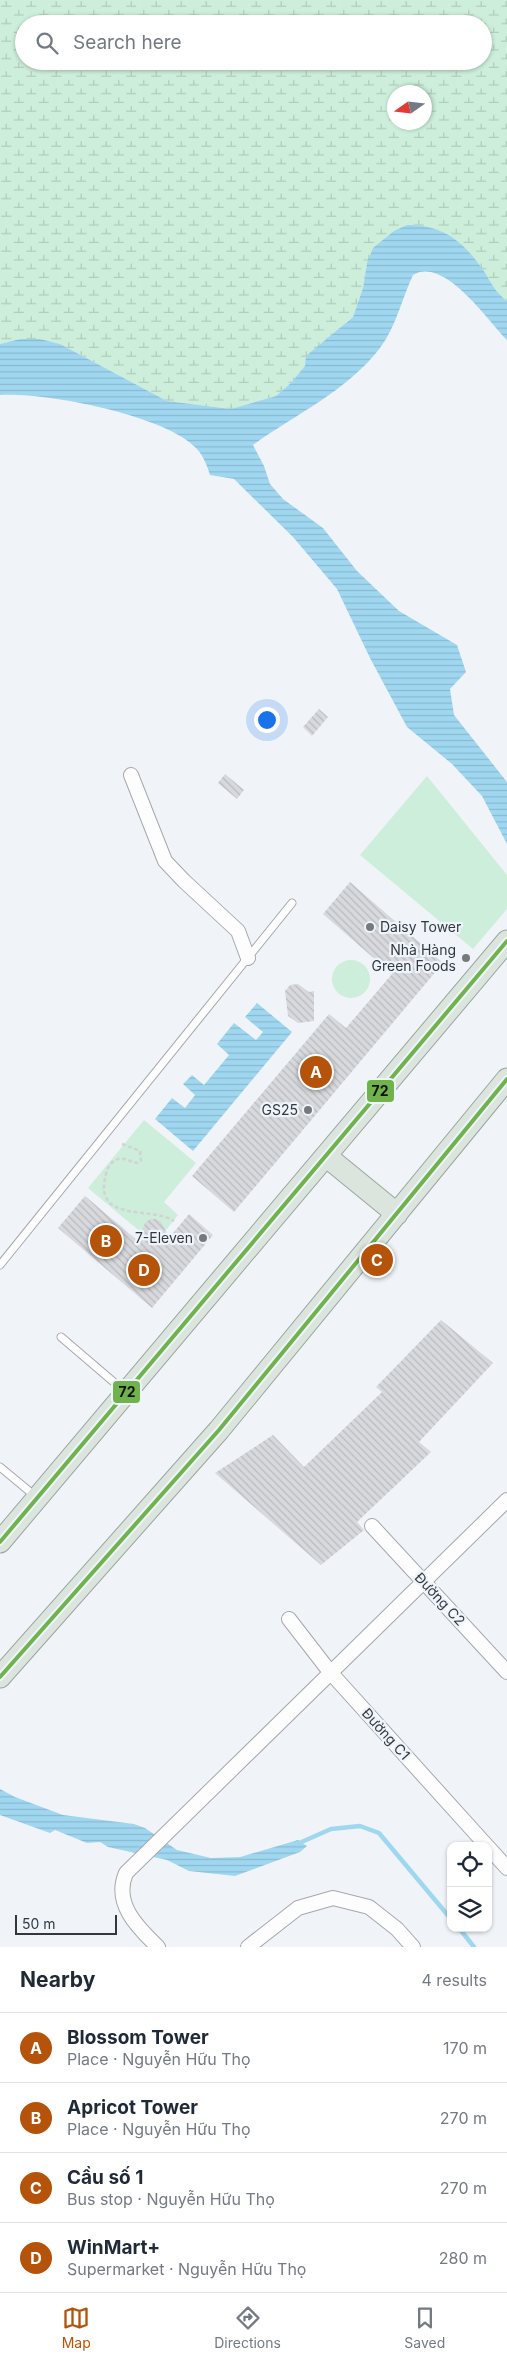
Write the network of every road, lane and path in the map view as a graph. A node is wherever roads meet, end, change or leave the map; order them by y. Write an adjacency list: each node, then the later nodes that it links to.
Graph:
1 (131, 775): 4 (street)
2 (292, 903): 4 (lane)
3 (504, 944): 7 (main road)
4 (248, 958): 10 (lane)
5 (507, 1079): 8 (main road)
6 (122, 1144): 9 (path)
7 (326, 1156): 8 (main road); 12 (main road)
8 (397, 1214): 22 (main road)
9 (174, 1221)
10 (0, 1264)
11 (61, 1337): 12 (lane)
12 (126, 1392): 14 (main road)
13 (0, 1466): 14 (lane)
14 (37, 1498): 17 (main road)
15 (507, 1500): 18 (street)
16 (372, 1526): 18 (street, Đường C2)
17 (0, 1542)
18 (423, 1581): 20 (street); 21 (street, Đường C2)
19 (289, 1619): 20 (street, Đường C1)
20 (330, 1672): 23 (street, Đường C1); 26 (street)
21 (507, 1672)
22 (0, 1677)
23 (484, 1842)
24 (492, 1851): 25 (street, Đường C1)
25 (507, 1868)
26 (158, 1947)
27 (248, 1947): 28 (street)
28 (413, 1947)

